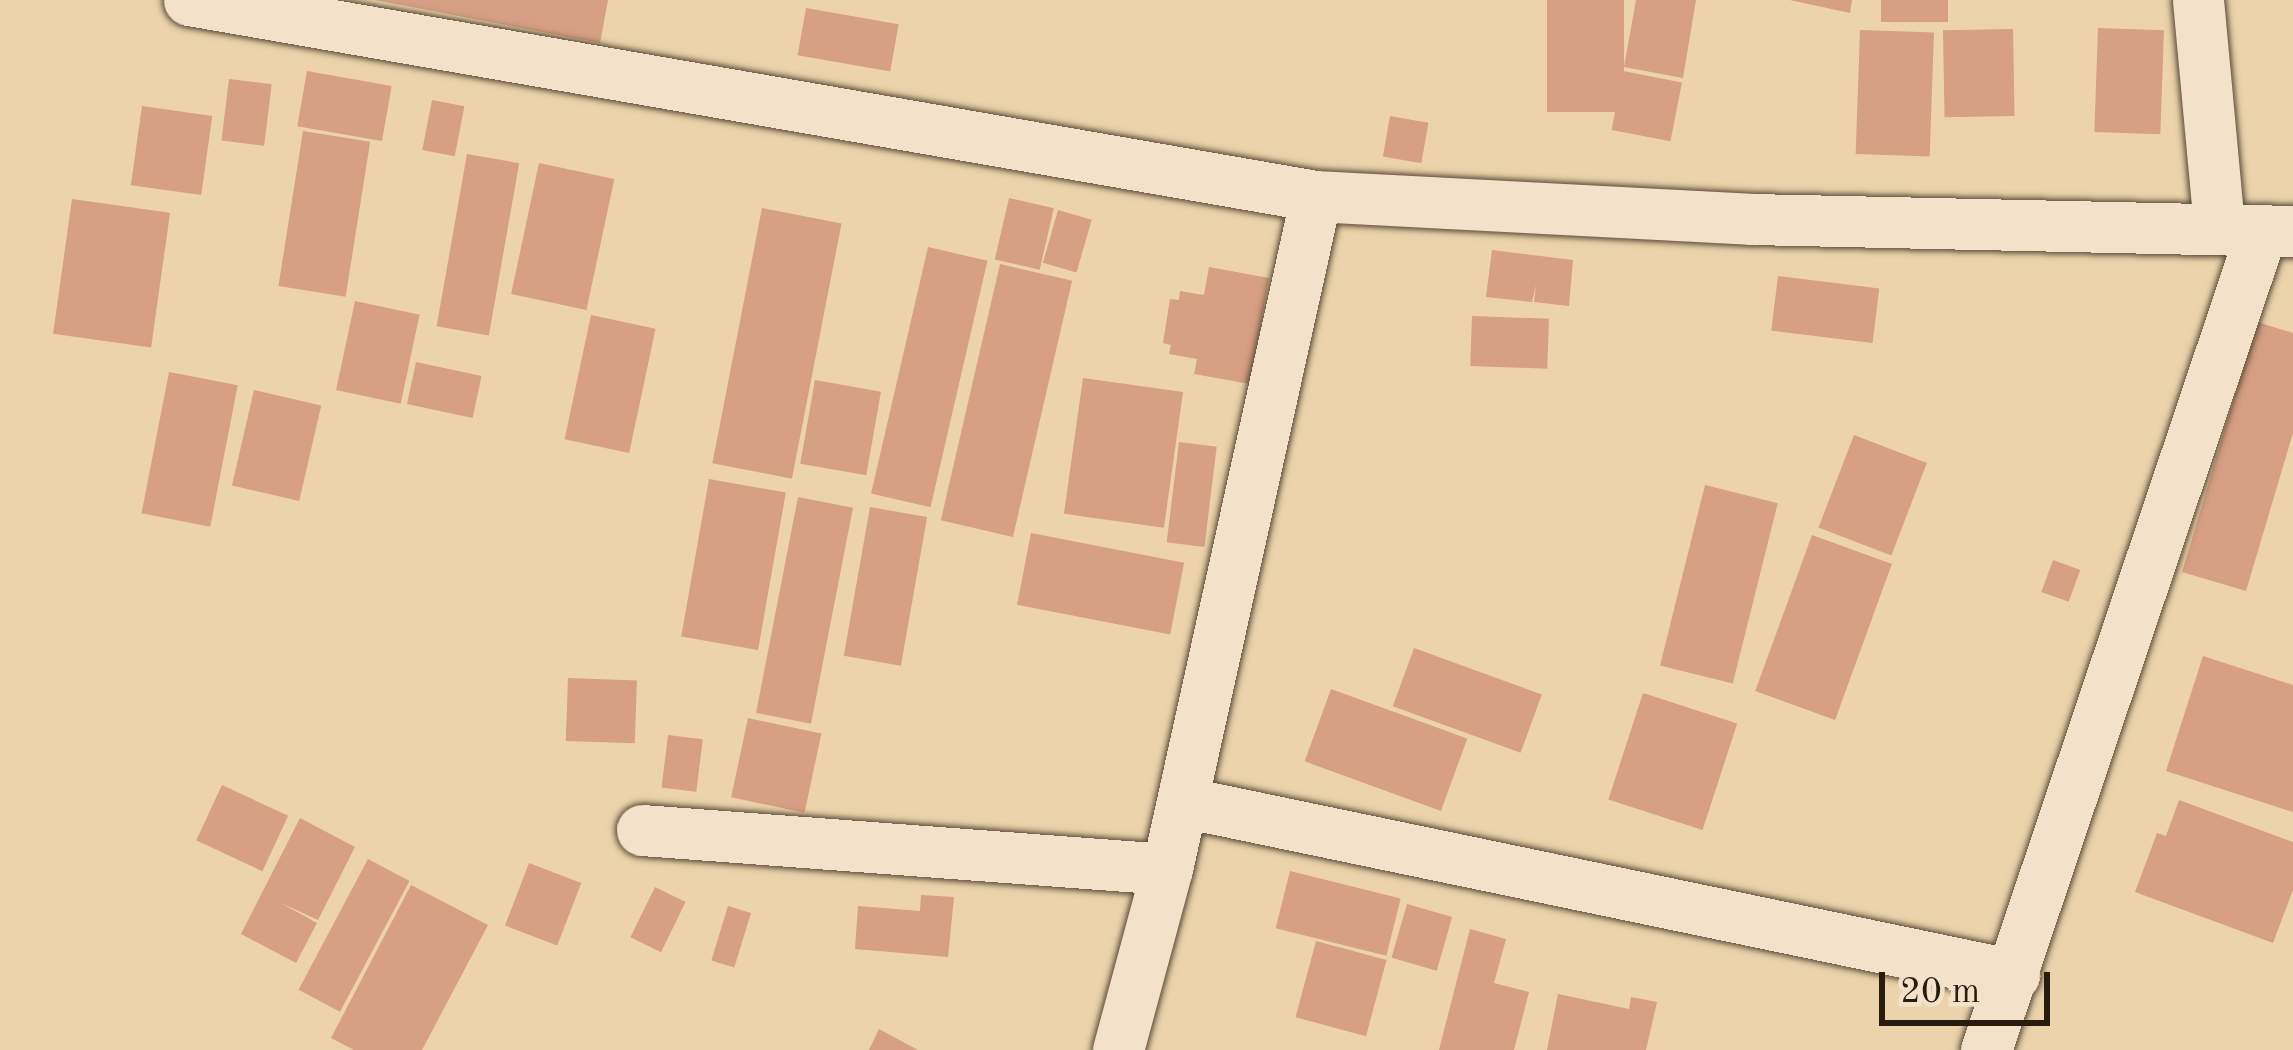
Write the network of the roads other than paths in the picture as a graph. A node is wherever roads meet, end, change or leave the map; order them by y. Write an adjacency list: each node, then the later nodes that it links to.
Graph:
1 (189, 0): 3 (street)
2 (2198, 0): 4 (street)
3 (1316, 196): 4 (street); 5 (street)
4 (2258, 230): 8 (street)
5 (1183, 802): 7 (street); 8 (street)
6 (642, 830): 7 (street)
7 (1167, 869): 9 (street)
8 (2014, 975): 10 (street)
9 (1118, 1050)
10 (1986, 1050)

